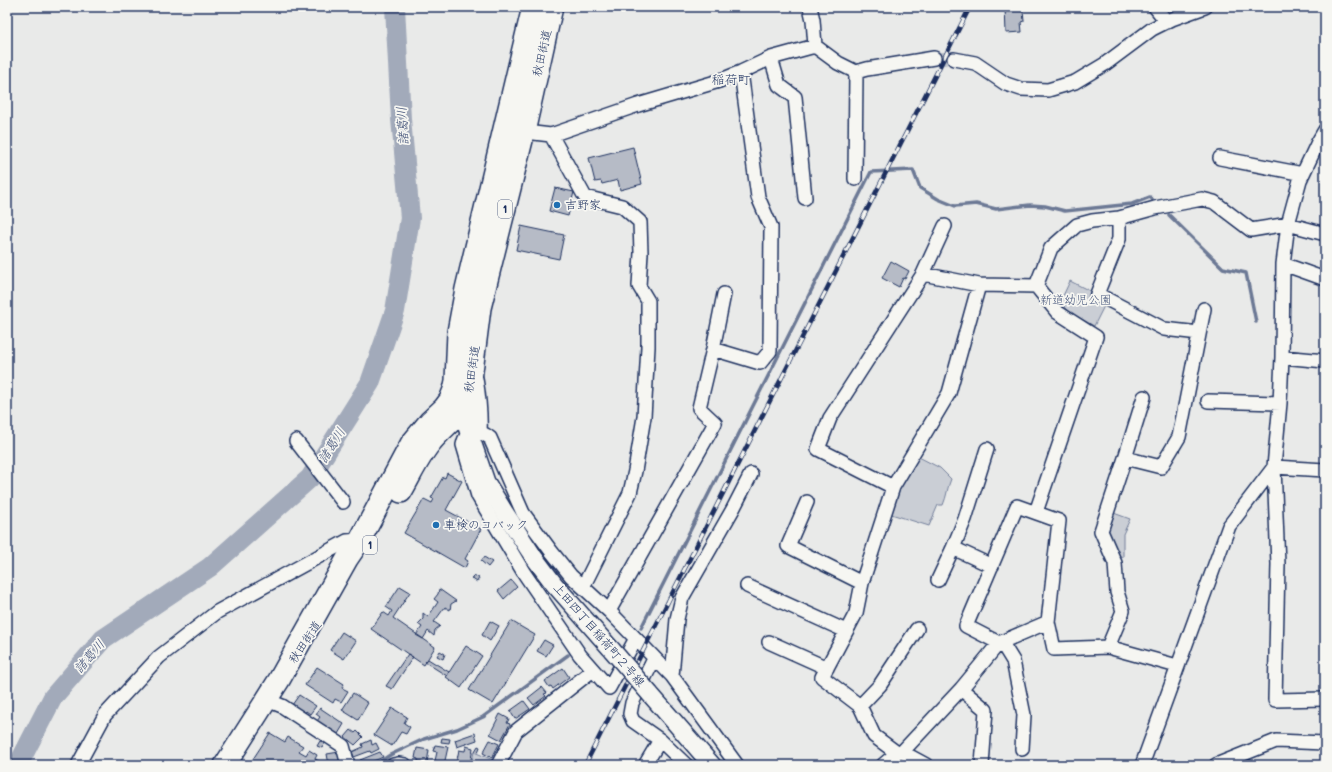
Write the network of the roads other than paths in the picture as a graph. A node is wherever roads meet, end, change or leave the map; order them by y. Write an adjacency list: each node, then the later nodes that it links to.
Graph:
1 (533, 7): 14 (main road, 秋田街道 / 1)
2 (552, 7): 14 (main road, 秋田街道 / 1)
3 (810, 7): 7 (street)
4 (1155, 7): 6 (street)
5 (1205, 7): 6 (street)
6 (1167, 22): 10 (street)
7 (816, 46): 8 (street); 12 (street)
8 (771, 58): 11 (street); 19 (street)
9 (934, 58): 12 (street)
10 (954, 59)
11 (741, 72): 15 (street); 32 (street)
12 (856, 72): 18 (street)
13 (1325, 130): 17 (street)
14 (514, 131): 15 (street); 35 (main road, 秋田街道 / 1); 36 (main road, 秋田街道 / 1)
15 (551, 135): 59 (street)
16 (1220, 158): 17 (street)
17 (1303, 174): 21 (street)
18 (855, 179)
19 (806, 198)
20 (1119, 218): 21 (street); 28 (street); 31 (street)
21 (1288, 224): 23 (street); 24 (street)
22 (945, 226): 25 (street)
23 (1325, 234)
24 (1283, 264): 26 (street); 33 (street)
25 (923, 274): 27 (street); 49 (street)
26 (1325, 279)
27 (979, 285): 28 (street); 49 (street)
28 (1036, 286): 52 (street)
29 (724, 294): 32 (street)
30 (1204, 309): 31 (street)
31 (1199, 333): 45 (street)
32 (713, 349): 60 (street)
33 (1282, 358): 34 (street); 39 (street)
34 (1325, 361)
35 (472, 367): 40 (main road, 秋田街道 / 1); 42 (street)
36 (456, 381): 40 (street); 41 (main road, 秋田街道 / 1)
37 (1144, 397): 45 (street)
38 (1208, 401): 39 (street)
39 (1280, 403): 46 (street)
40 (461, 412): 41 (main road, 秋田街道 / 1); 42 (street)
41 (441, 421): 42 (street); 53 (main road, 秋田街道 / 1); 73 (main road, 秋田街道 / 1)
42 (473, 433): 59 (street); 71 (street); 90 (street, 上田四丁目稲荷町２号線, bridge)
43 (296, 441): 50 (street)
44 (987, 449): 54 (street)
45 (1125, 458): 67 (street)
46 (1274, 467): 47 (street); 69 (street); 75 (street)
47 (1325, 470)
48 (751, 474): 72 (street)
49 (893, 488): 57 (street)
50 (343, 502)
51 (807, 502): 57 (street)
52 (1036, 512): 55 (street); 61 (street)
53 (360, 540): 73 (main road, 秋田街道 / 1); 82 (street)
54 (953, 548): 55 (street); 56 (street)
55 (992, 566): 66 (street)
56 (938, 580)
57 (862, 583): 63 (street)
58 (747, 586): 63 (street)
59 (583, 587): 60 (street)
60 (609, 611): 64 (street)
61 (1048, 622): 66 (street); 67 (street)
62 (917, 629): 77 (street)
63 (846, 631): 70 (street)
64 (636, 640): 68 (street); 71 (street)
65 (769, 642): 70 (street)
66 (999, 642): 74 (street); 80 (street)
67 (1108, 647): 69 (street)
68 (654, 659): 72 (street); 78 (street)
69 (1177, 666): 95 (street)
70 (827, 668): 77 (street)
71 (593, 670): 87 (street)
72 (672, 676): 91 (street)
73 (279, 680): 76 (main road, 秋田街道 / 1)
74 (960, 689): 81 (street); 94 (street)
75 (1325, 699)
76 (267, 700): 83 (main road, 秋田街道 / 1); 84 (street)
77 (860, 706): 81 (street)
78 (660, 740): 88 (street); 89 (street)
79 (1325, 742): 96 (street)
80 (1022, 749)
81 (900, 752): 92 (street); 93 (street)
82 (78, 765)
83 (225, 765)
84 (348, 765)
85 (393, 765): 86 (street)
86 (405, 765)
87 (498, 765)
88 (645, 765)
89 (686, 765)
90 (712, 765)
91 (737, 765)
92 (883, 765)
93 (926, 765)
94 (982, 765)
95 (1142, 765)
96 (1216, 765)

